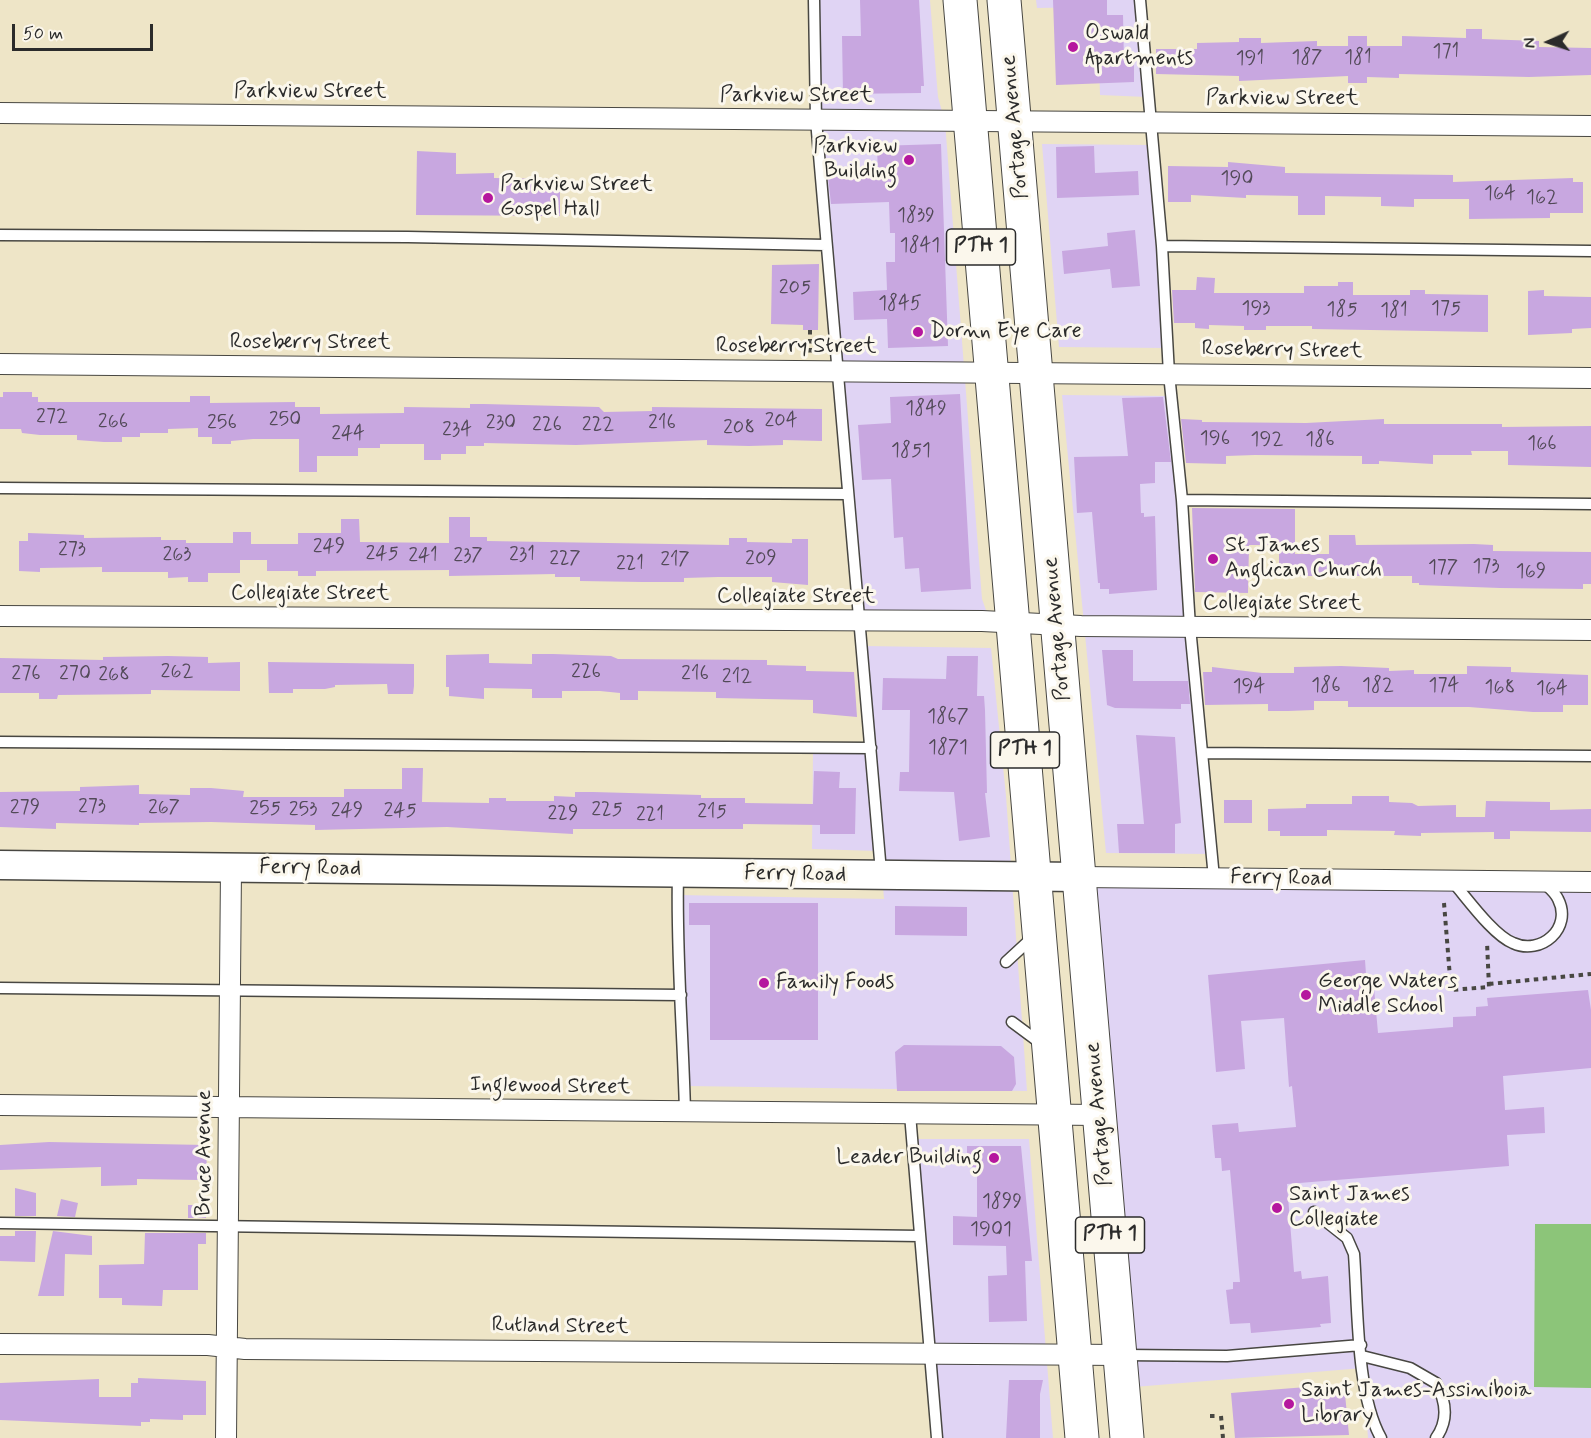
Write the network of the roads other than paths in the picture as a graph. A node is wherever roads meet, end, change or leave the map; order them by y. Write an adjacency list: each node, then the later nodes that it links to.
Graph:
1 (814, 0): 6 (lane)
2 (960, 0): 7 (highway, Portage Avenue / PTH 1)
3 (1004, 0): 8 (highway, Portage Avenue / PTH 1)
4 (1140, 0): 9 (lane)
5 (0, 113): 6 (street, Parkview Street)
6 (816, 120): 7 (street, Parkview Street); 12 (lane)
7 (970, 121): 8 (street, Parkview Street); 17 (highway, Portage Avenue / PTH 1)
8 (1016, 121): 9 (street, Parkview Street); 18 (highway, Portage Avenue / PTH 1)
9 (1150, 122): 10 (street, Parkview Street); 13 (lane)
10 (1591, 126)
11 (0, 235): 12 (lane)
12 (826, 245): 16 (lane)
13 (1162, 246): 14 (lane); 19 (lane)
14 (1591, 251)
15 (0, 364): 16 (street, Roseberry Street)
16 (837, 371): 17 (street, Roseberry Street); 22 (lane)
17 (993, 373): 18 (street, Roseberry Street); 27 (highway, Portage Avenue / PTH 1)
18 (1036, 373): 19 (street, Roseberry Street); 28 (highway, Portage Avenue / PTH 1)
19 (1169, 374): 20 (street, Roseberry Street); 23 (lane)
20 (1591, 378)
21 (0, 488): 22 (lane)
22 (848, 495): 26 (lane)
23 (1182, 500): 24 (lane); 29 (lane)
24 (1591, 504)
25 (0, 616): 26 (street, Collegiate Street)
26 (860, 621): 27 (street, Collegiate Street); 32 (lane)
27 (1013, 622): 28 (street, Collegiate Street); 39 (highway, Portage Avenue / PTH 1)
28 (1057, 625): 29 (street, Collegiate Street); 40 (highway, Portage Avenue / PTH 1)
29 (1190, 627): 30 (street, Collegiate Street); 33 (lane)
30 (1591, 630)
31 (0, 742): 32 (lane)
32 (871, 748): 38 (lane)
33 (1203, 753): 34 (lane); 41 (lane)
34 (1591, 756)
35 (0, 865): 36 (main road, Ferry Road)
36 (231, 868): 37 (main road, Ferry Road); 48 (street, Bruce Avenue)
37 (678, 873): 38 (main road, Ferry Road); 49 (lane)
38 (881, 876): 39 (main road, Ferry Road)
39 (1036, 877): 40 (main road, Ferry Road); 45 (highway, Portage Avenue / PTH 1)
40 (1079, 877): 41 (street, Ferry Road); 56 (highway, Portage Avenue / PTH 1)
41 (1214, 878): 42 (street, Ferry Road)
42 (1452, 880): 43 (street, Ferry Road); 43 (lane)
43 (1543, 881): 44 (street, Ferry Road)
44 (1591, 882)
45 (1040, 929): 46 (lane); 51 (highway, Portage Avenue / PTH 1)
46 (1006, 962)
47 (0, 988): 48 (lane)
48 (230, 990): 49 (lane); 53 (street, Bruce Avenue)
49 (681, 995): 54 (lane)
50 (1012, 1023): 51 (lane)
51 (1050, 1051): 57 (highway, Portage Avenue / PTH 1)
52 (0, 1105): 53 (street, Inglewood Street)
53 (229, 1108): 54 (street, Inglewood Street); 60 (street, Bruce Avenue)
54 (685, 1112): 55 (street, Inglewood Street)
55 (910, 1114): 57 (street, Inglewood Street); 61 (lane)
56 (1100, 1115): 57 (street, Inglewood Street); 66 (highway, Portage Avenue / PTH 1)
57 (1055, 1116): 67 (highway, Portage Avenue / PTH 1)
58 (1314, 1212): 63 (lane)
59 (0, 1223): 60 (lane)
60 (228, 1225): 61 (lane); 64 (street, Bruce Avenue)
61 (920, 1236): 65 (lane)
62 (0, 1344): 64 (street, Rutland Street)
63 (1361, 1345): 66 (lane); 68 (lane)
64 (227, 1346): 65 (street, Rutland Street); 69 (street, Bruce Avenue)
65 (929, 1355): 67 (street, Rutland Street); 70 (lane)
66 (1120, 1355): 67 (street, Rutland Street); 72 (highway, Portage Avenue / PTH 1)
67 (1075, 1356): 71 (highway, Portage Avenue / PTH 1)
68 (1362, 1356): 73 (lane); 74 (lane)
69 (226, 1438)
70 (937, 1438)
71 (1082, 1438)
72 (1126, 1438)
73 (1381, 1438)
74 (1436, 1438)

